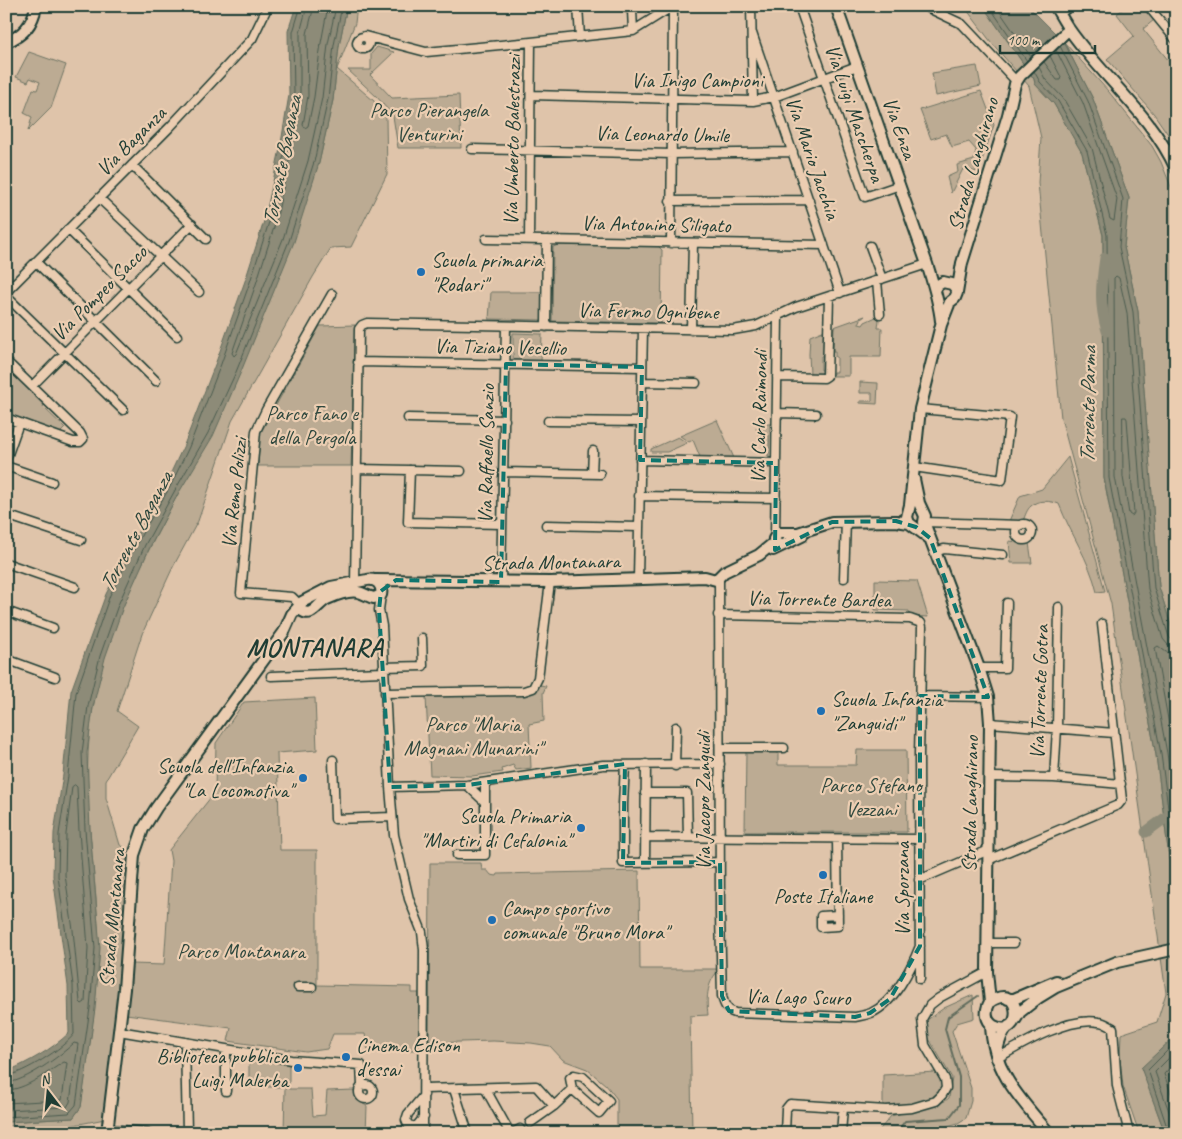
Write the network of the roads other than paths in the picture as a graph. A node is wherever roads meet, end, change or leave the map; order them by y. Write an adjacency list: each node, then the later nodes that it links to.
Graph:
1 (30, 6): 17 (street)
2 (36, 6): 21 (street)
3 (268, 6): 34 (street, Via Baganza)
4 (578, 6): 18 (street)
5 (622, 6): 14 (street)
6 (673, 6): 14 (street); 28 (street)
7 (750, 6): 16 (street, Via Mario Jacchia)
8 (799, 6): 24 (street, Via Luigi Mascherpa)
9 (836, 6): 23 (street, Via Enza)
10 (924, 6): 25 (street)
11 (1068, 6): 13 (street)
12 (1148, 6): 20 (street)
13 (1057, 9): 15 (street)
14 (634, 31): 18 (street)
15 (1065, 32): 25 (street); 35 (street)
16 (752, 34): 27 (street, Via Mario Jacchia); 29 (street, Via Mario Jacchia)
17 (6, 35)
18 (580, 37): 22 (street)
19 (367, 40): 22 (street)
20 (1176, 40)
21 (6, 42)
22 (531, 42): 26 (street, Via Umberto Balestrazzi)
23 (857, 66): 24 (street, Via Inigo Campioni); 36 (street, Via Enza)
24 (824, 79): 27 (street, Via Inigo Campioni); 36 (street, Via Luigi Mascherpa)
25 (1018, 79): 52 (street, Strada Langhirano)
26 (531, 95): 28 (street, Via Inigo Campioni); 31 (street, Via Umberto Balestrazzi)
27 (774, 96): 29 (street, Via Inigo Campioni); 32 (street, Via Mario Jacchia)
28 (672, 99): 29 (street, Via Inigo Campioni); 33 (street)
29 (753, 100)
30 (472, 149): 31 (street, Via Leonardo Umile)
31 (530, 149): 33 (street, Via Leonardo Umile); 44 (street, Via Umberto Balestrazzi)
32 (793, 152): 33 (street, Via Leonardo Umile); 38 (street, Via Mario Jacchia)
33 (672, 154): 39 (street)
34 (132, 165): 37 (street, Via Baganza); 40 (street)
35 (1176, 169)
36 (900, 185): 53 (street, Via Enza)
37 (99, 198): 41 (street, Via Baganza); 50 (street)
38 (809, 200): 39 (street); 48 (street, Via Mario Jacchia)
39 (670, 201): 46 (street)
40 (192, 224): 42 (street); 50 (street, Via Pompeo Sacco)
41 (68, 229): 51 (street, Via Baganza); 56 (street)
42 (206, 239)
43 (486, 239): 44 (street, Via Antonino Siligato)
44 (528, 239): 45 (street, Via Antonino Siligato)
45 (547, 240): 46 (street, Via Antonino Siligato); 69 (street)
46 (671, 243): 47 (street, Via Antonino Siligato)
47 (693, 243): 48 (street, Via Antonino Siligato); 71 (street)
48 (824, 245): 60 (street, Via Mario Jacchia)
49 (870, 246): 54 (street)
50 (160, 256): 56 (street, Via Pompeo Sacco); 59 (street)
51 (36, 262): 61 (street, Via Baganza); 67 (street)
52 (962, 263): 55 (street, Strada Langhirano); 57 (street, Strada Langhirano)
53 (927, 264): 54 (street, Via Fermo Ognibene); 55 (street, Via Enza); 58 (street, Via Enza)
54 (880, 280): 60 (street, Via Fermo Ognibene); 65 (street)
55 (946, 282): 57 (street); 58 (street, Strada Langhirano)
56 (128, 288): 67 (street, Via Pompeo Sacco); 72 (street)
57 (956, 289): 64 (street, Strada Langhirano)
58 (936, 290): 64 (street)
59 (199, 292)
60 (840, 293): 63 (street, Via Fermo Ognibene)
61 (6, 294): 73 (street)
62 (332, 294): 130 (street, Via Remo Polizzi)
63 (829, 297): 66 (street, Via Fermo Ognibene); 78 (street)
64 (945, 301): 83 (street, Strada Langhirano)
65 (880, 314)
66 (778, 316): 71 (street, Via Fermo Ognibene); 78 (street, Via Carlo Raimondi)
67 (96, 321): 73 (street, Via Pompeo Sacco); 79 (street)
68 (506, 326): 69 (street, Via Fermo Ognibene); 75 (street, Via Fermo Ognibene); 76 (street, Via Raffaello Sanzio)
69 (546, 327): 70 (street, Via Fermo Ognibene)
70 (643, 329): 71 (street, Via Fermo Ognibene); 77 (street)
71 (691, 330)
72 (177, 336)
73 (64, 353): 82 (street, Via Pompeo Sacco); 84 (street)
74 (6, 361): 82 (street)
75 (358, 362): 76 (street, Via Tiziano Vecellio); 99 (street)
76 (506, 364): 77 (street, Via Tiziano Vecellio); 89 (street, Via Raffaello Sanzio)
77 (642, 367): 80 (street)
78 (777, 378): 85 (street, Via Carlo Raimondi)
79 (156, 381)
80 (642, 382): 81 (street); 91 (street)
81 (696, 383)
82 (32, 386): 92 (street)
83 (920, 409): 98 (street, Strada Langhirano); 98 (street)
84 (123, 410)
85 (777, 413): 86 (street); 96 (street, Via Carlo Raimondi)
86 (816, 414)
87 (6, 418): 92 (street)
88 (408, 418): 89 (street)
89 (505, 420): 102 (street, Via Raffaello Sanzio)
90 (548, 420): 91 (street)
91 (641, 422): 95 (street)
92 (19, 423): 94 (street)
93 (593, 451): 102 (street)
94 (6, 460)
95 (640, 460): 96 (street); 104 (street)
96 (776, 463): 105 (street, Via Carlo Raimondi)
97 (6, 466): 103 (street)
98 (914, 467): 107 (street, Strada Langhirano)
99 (356, 469): 100 (street); 125 (street)
100 (410, 470): 101 (street); 109 (street)
101 (461, 471)
102 (504, 472): 109 (street, Via Raffaello Sanzio)
103 (52, 482)
104 (640, 496): 105 (street); 112 (street)
105 (776, 498): 113 (street, Via Carlo Raimondi)
106 (6, 515): 114 (street)
107 (915, 519): 108 (street, Strada Montanara); 111 (street); 115 (street, Strada Langhirano)
108 (846, 521): 113 (street, Strada Montanara); 119 (street)
109 (502, 524): 123 (street, Via Raffaello Sanzio)
110 (546, 525): 112 (street)
111 (1021, 525)
112 (639, 527): 120 (street)
113 (781, 539): 118 (street, Strada Montanara)
114 (81, 540)
115 (935, 552): 116 (street); 142 (street, Strada Langhirano)
116 (1003, 554)
117 (6, 563): 126 (street)
118 (715, 576): 120 (street, Strada Montanara); 135 (street, Via Jacopo Zanguidi)
119 (844, 578)
120 (638, 579): 124 (street, Strada Montanara)
121 (374, 580): 122 (street, Strada Montanara); 125 (street, Strada Montanara); 127 (street)
122 (396, 580): 123 (street, Strada Montanara); 127 (street, Strada Montanara)
123 (501, 582): 124 (street, Strada Montanara)
124 (550, 582): 146 (street)
125 (355, 583): 130 (street, Strada Montanara)
126 (76, 587)
127 (381, 593): 128 (street, Strada Montanara); 132 (street)
128 (369, 597): 132 (street); 134 (street, Strada Montanara)
129 (1007, 603): 142 (street)
130 (300, 605): 134 (street); 139 (street, Strada Montanara)
131 (1059, 607): 151 (street, Via Torrente Gotra)
132 (379, 610): 143 (street)
133 (6, 611): 138 (street)
134 (312, 612): 139 (street, Strada Montanara)
135 (718, 615): 136 (street, Via Torrente Bardea); 153 (street, Via Jacopo Zanguidi)
136 (918, 621): 147 (street, Via Sporzana)
137 (1102, 624): 152 (street)
138 (53, 628)
139 (284, 632): 195 (street, Strada Montanara)
140 (422, 638): 143 (street)
141 (6, 659): 145 (street)
142 (978, 668): 148 (street, Strada Langhirano)
143 (383, 670): 144 (street); 146 (street)
144 (271, 676)
145 (56, 677)
146 (385, 693): 165 (street)
147 (920, 696): 148 (street); 173 (street, Via Sporzana)
148 (988, 697): 149 (street, Strada Langhirano)
149 (990, 723): 151 (street); 160 (street, Strada Langhirano)
150 (676, 727): 159 (street)
151 (1057, 728): 152 (street); 161 (street, Via Torrente Gotra)
152 (1114, 733): 163 (street)
153 (720, 748): 154 (street); 157 (street, Via Jacopo Zanguidi)
154 (784, 748)
155 (333, 760): 168 (street)
156 (646, 764): 158 (street); 159 (street); 166 (street)
157 (720, 764): 159 (street); 171 (street, Via Jacopo Zanguidi)
158 (625, 765): 162 (street); 176 (street)
159 (675, 766)
160 (990, 777): 161 (street); 175 (street, Strada Langhirano)
161 (1054, 778): 163 (street)
162 (484, 783): 164 (street); 167 (street)
163 (1121, 784): 175 (street)
164 (467, 785): 165 (street); 167 (street)
165 (390, 787): 168 (street)
166 (645, 793): 169 (street); 170 (street)
167 (485, 802): 174 (street)
168 (392, 816): 203 (street)
169 (645, 837): 170 (street); 176 (street)
170 (688, 837): 171 (street)
171 (720, 837): 172 (street); 177 (street, Via Jacopo Zanguidi)
172 (837, 838): 173 (street); 179 (street)
173 (919, 839): 178 (street, Via Sporzana)
174 (457, 855)
175 (988, 855): 178 (street); 180 (street, Strada Langhirano)
176 (646, 862): 177 (street)
177 (720, 862): 192 (street, Via Jacopo Zanguidi)
178 (920, 880): 183 (street, Via Sporzana)
179 (838, 915)
180 (987, 943): 181 (street); 186 (street, Strada Langhirano)
181 (1014, 943)
182 (1176, 943): 185 (street)
183 (920, 946): 187 (street, Via Sporzana); 192 (street, Via Lago Scuro)
184 (1176, 949): 185 (street)
185 (1146, 952): 190 (street); 193 (street)
186 (988, 976): 190 (street); 191 (street, Strada Langhirano); 206 (street)
187 (920, 979)
188 (298, 987): 189 (street)
189 (312, 987)
190 (1005, 998): 191 (street); 193 (street)
191 (990, 1002): 194 (street, Strada Langhirano)
192 (729, 1011)
193 (1013, 1023): 194 (street); 198 (street)
194 (991, 1024): 198 (street, Strada Langhirano)
195 (119, 1031): 196 (street); 209 (street, Strada Montanara)
196 (185, 1042): 197 (street); 210 (street)
197 (226, 1049): 199 (street); 204 (street)
198 (996, 1058): 217 (street, Strada Langhirano); 218 (street)
199 (362, 1086)
200 (485, 1088): 201 (street); 205 (street); 212 (street)
201 (454, 1089): 203 (street); 214 (street)
202 (572, 1089): 202 (street); 205 (street)
203 (424, 1091): 207 (street); 207 (street)
204 (226, 1092)
205 (554, 1106): 208 (street)
206 (843, 1108): 215 (street); 216 (street)
207 (424, 1118): 213 (street)
208 (530, 1123)
209 (107, 1131): 211 (street)
210 (187, 1131)
211 (147, 1132)
212 (514, 1132)
213 (423, 1133)
214 (468, 1133)
215 (785, 1133)
216 (841, 1133)
217 (1049, 1133)
218 (1129, 1133)

